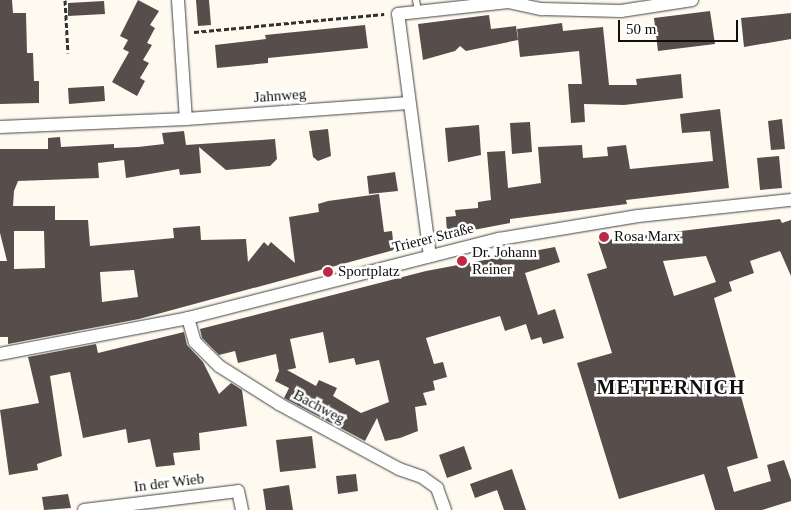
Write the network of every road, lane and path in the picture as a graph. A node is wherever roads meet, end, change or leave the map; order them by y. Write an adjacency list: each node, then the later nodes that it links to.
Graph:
1 (65, 0): 7 (path)
2 (178, 0): 6 (street)
3 (692, 0): 4 (street)
4 (417, 5): 5 (street)
5 (398, 14): 6 (path); 8 (street)
6 (180, 33): 9 (street)
7 (68, 53)
8 (408, 103): 9 (street, Jahnweg); 12 (street)
9 (186, 120): 10 (street, Jahnweg)
10 (0, 126)
11 (791, 200): 12 (street, Trierer Straße)
12 (430, 256): 13 (street, Trierer Straße)
13 (188, 318): 14 (street, Trierer Straße); 17 (street, Bachweg)
14 (0, 354)
15 (84, 510): 16 (street, In der Wieb)
16 (242, 510)
17 (445, 510)

